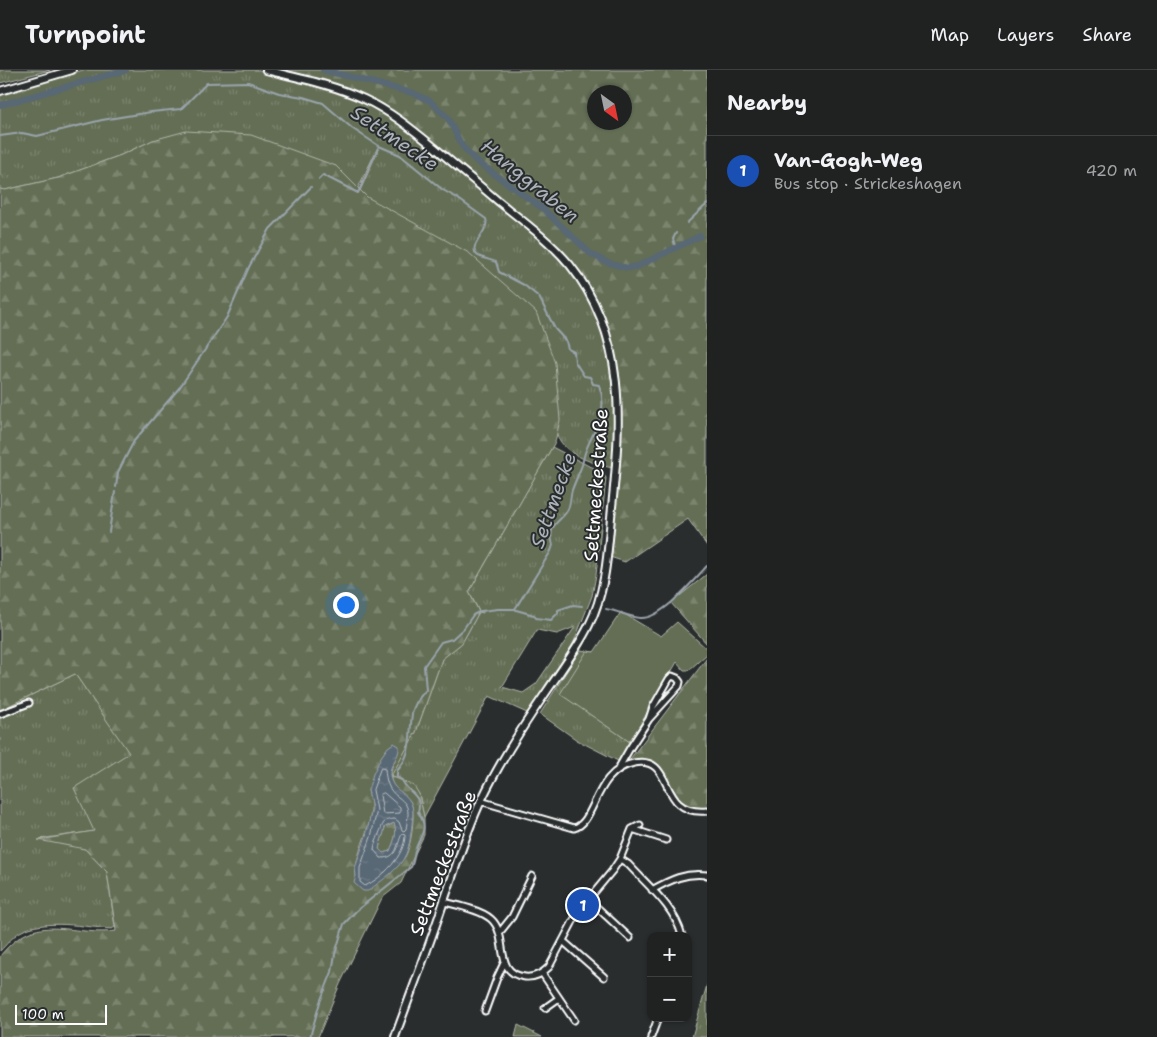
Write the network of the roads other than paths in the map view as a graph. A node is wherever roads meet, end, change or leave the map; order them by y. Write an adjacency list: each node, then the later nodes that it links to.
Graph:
1 (72, 70): 3 (street)
2 (266, 70): 8 (street, Settmeckestraße)
3 (0, 91)
4 (30, 702): 5 (street)
5 (0, 714)
6 (649, 719): 6 (street); 7 (street)
7 (618, 769): 8 (street); 9 (street)
8 (480, 801): 18 (street, Settmeckestraße)
9 (707, 811)
10 (640, 825): 11 (street)
11 (632, 829): 12 (street); 13 (street)
12 (666, 840)
13 (620, 859): 16 (street); 17 (street)
14 (707, 875): 16 (street)
15 (532, 876): 19 (street)
16 (652, 890): 20 (street)
17 (588, 899): 21 (street); 22 (street)
18 (444, 902): 19 (street); 31 (street, Settmeckestraße)
19 (500, 932): 23 (street)
20 (681, 932)
21 (630, 938)
22 (563, 941): 24 (street); 25 (street)
23 (504, 963): 24 (street); 28 (street)
24 (542, 973): 26 (street)
25 (604, 978)
26 (559, 998): 27 (street); 29 (street)
27 (544, 1008)
28 (485, 1011)
29 (574, 1020)
30 (657, 1022): 32 (street)
31 (395, 1037)
32 (651, 1037)

